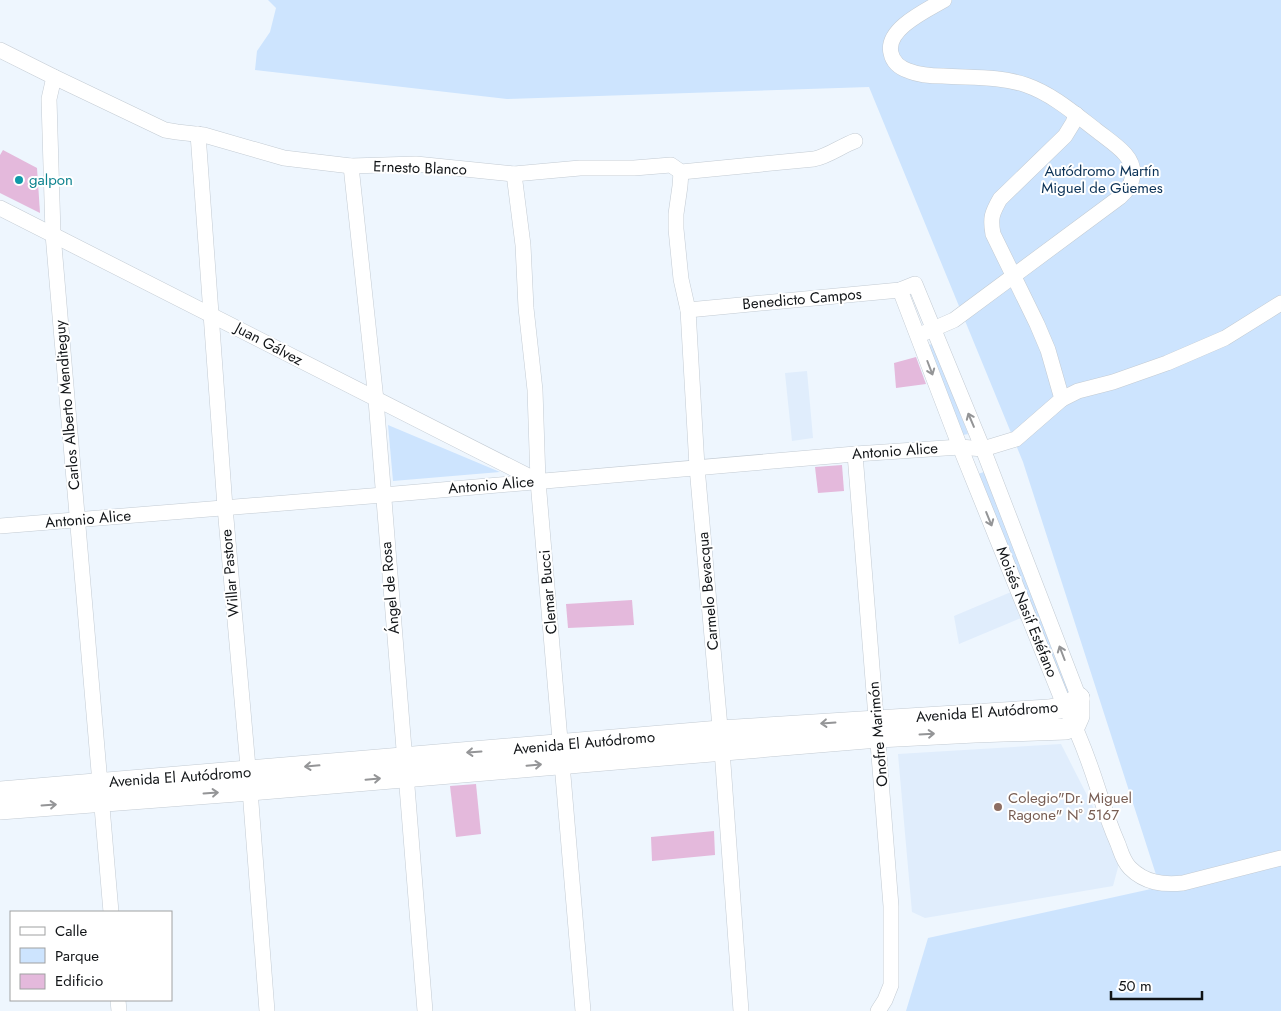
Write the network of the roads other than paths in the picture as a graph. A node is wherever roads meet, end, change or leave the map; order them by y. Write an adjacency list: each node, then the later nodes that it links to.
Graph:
1 (944, 0): 4 (street)
2 (0, 50): 3 (street, Ernesto Blanco)
3 (54, 77): 5 (street, Ernesto Blanco); 11 (street, Carlos Alberto Menditeguy)
4 (1076, 114): 12 (street); 12 (street)
5 (198, 134): 7 (street, Ernesto Blanco); 17 (street, Willar Pastore)
6 (855, 141): 8 (street, Ernesto Blanco)
7 (351, 166): 9 (street, Ernesto Blanco); 21 (street, Ángel de Rosa)
8 (681, 172): 9 (street, Ernesto Blanco); 16 (street, Carmelo Bevacqua)
9 (514, 174): 26 (street, Clemar Bucci)
10 (0, 208): 11 (street, Juan Gálvez)
11 (53, 234): 17 (street, Juan Gálvez); 29 (street, Carlos Alberto Menditeguy)
12 (1014, 278): 18 (street); 20 (street)
13 (914, 284): 14 (street, Benedicto Campos); 18 (street, Moisés Nasif Estéfano)
14 (900, 290): 16 (street, Benedicto Campos); 19 (street, Moisés Nasif Estéfano)
15 (1281, 303): 20 (street)
16 (688, 310): 25 (street, Carmelo Bevacqua)
17 (211, 314): 21 (street, Juan Gálvez); 28 (street, Willar Pastore)
18 (933, 330): 19 (street); 23 (street, Moisés Nasif Estéfano, one-way to 18)
19 (918, 335): 22 (street, Moisés Nasif Estéfano, one-way to 22)
20 (1062, 399): 23 (street)
21 (376, 400): 26 (street, Juan Gálvez); 27 (street, Ángel de Rosa)
22 (960, 447): 23 (street, Antonio Alice); 24 (street, Antonio Alice); 31 (street, Moisés Nasif Estéfano, one-way to 31)
23 (983, 449): 31 (street, Moisés Nasif Estéfano, one-way to 23)
24 (855, 454): 25 (street, Antonio Alice); 33 (street, Onofre Marimón)
25 (697, 467): 26 (street, Antonio Alice); 34 (street, Carmelo Bevacqua)
26 (538, 480): 27 (street, Antonio Alice); 35 (street, Clemar Bucci)
27 (383, 495): 28 (street, Antonio Alice); 36 (street, Ángel de Rosa)
28 (224, 507): 29 (street, Antonio Alice); 37 (street, Willar Pastore)
29 (77, 520): 30 (street, Antonio Alice); 39 (street, Carlos Alberto Menditeguy)
30 (0, 526)
31 (1072, 702): 32 (street, Avenida El Autódromo); 33 (street, Avenida El Autódromo)
32 (1075, 726): 33 (street, Avenida El Autódromo, one-way to 32); 41 (street)
33 (878, 729): 34 (street, Avenida El Autódromo); 47 (street, Onofre Marimón)
34 (721, 740): 35 (street, Avenida El Autódromo); 46 (street, Carmelo Bevacqua)
35 (561, 754): 36 (street, Avenida El Autódromo); 45 (street, Clemar Bucci)
36 (405, 767): 37 (street, Avenida El Autódromo); 44 (street, Ángel de Rosa)
37 (249, 781): 39 (street, Avenida El Autódromo); 43 (street, Willar Pastore)
38 (0, 792): 39 (street, Avenida El Autódromo)
39 (101, 792): 40 (street, Avenida El Autódromo, one-way to 39); 42 (street, Carlos Alberto Menditeguy)
40 (0, 809)
41 (1281, 858)
42 (111, 911)
43 (267, 1011)
44 (425, 1011)
45 (583, 1011)
46 (742, 1011)
47 (878, 1011)

